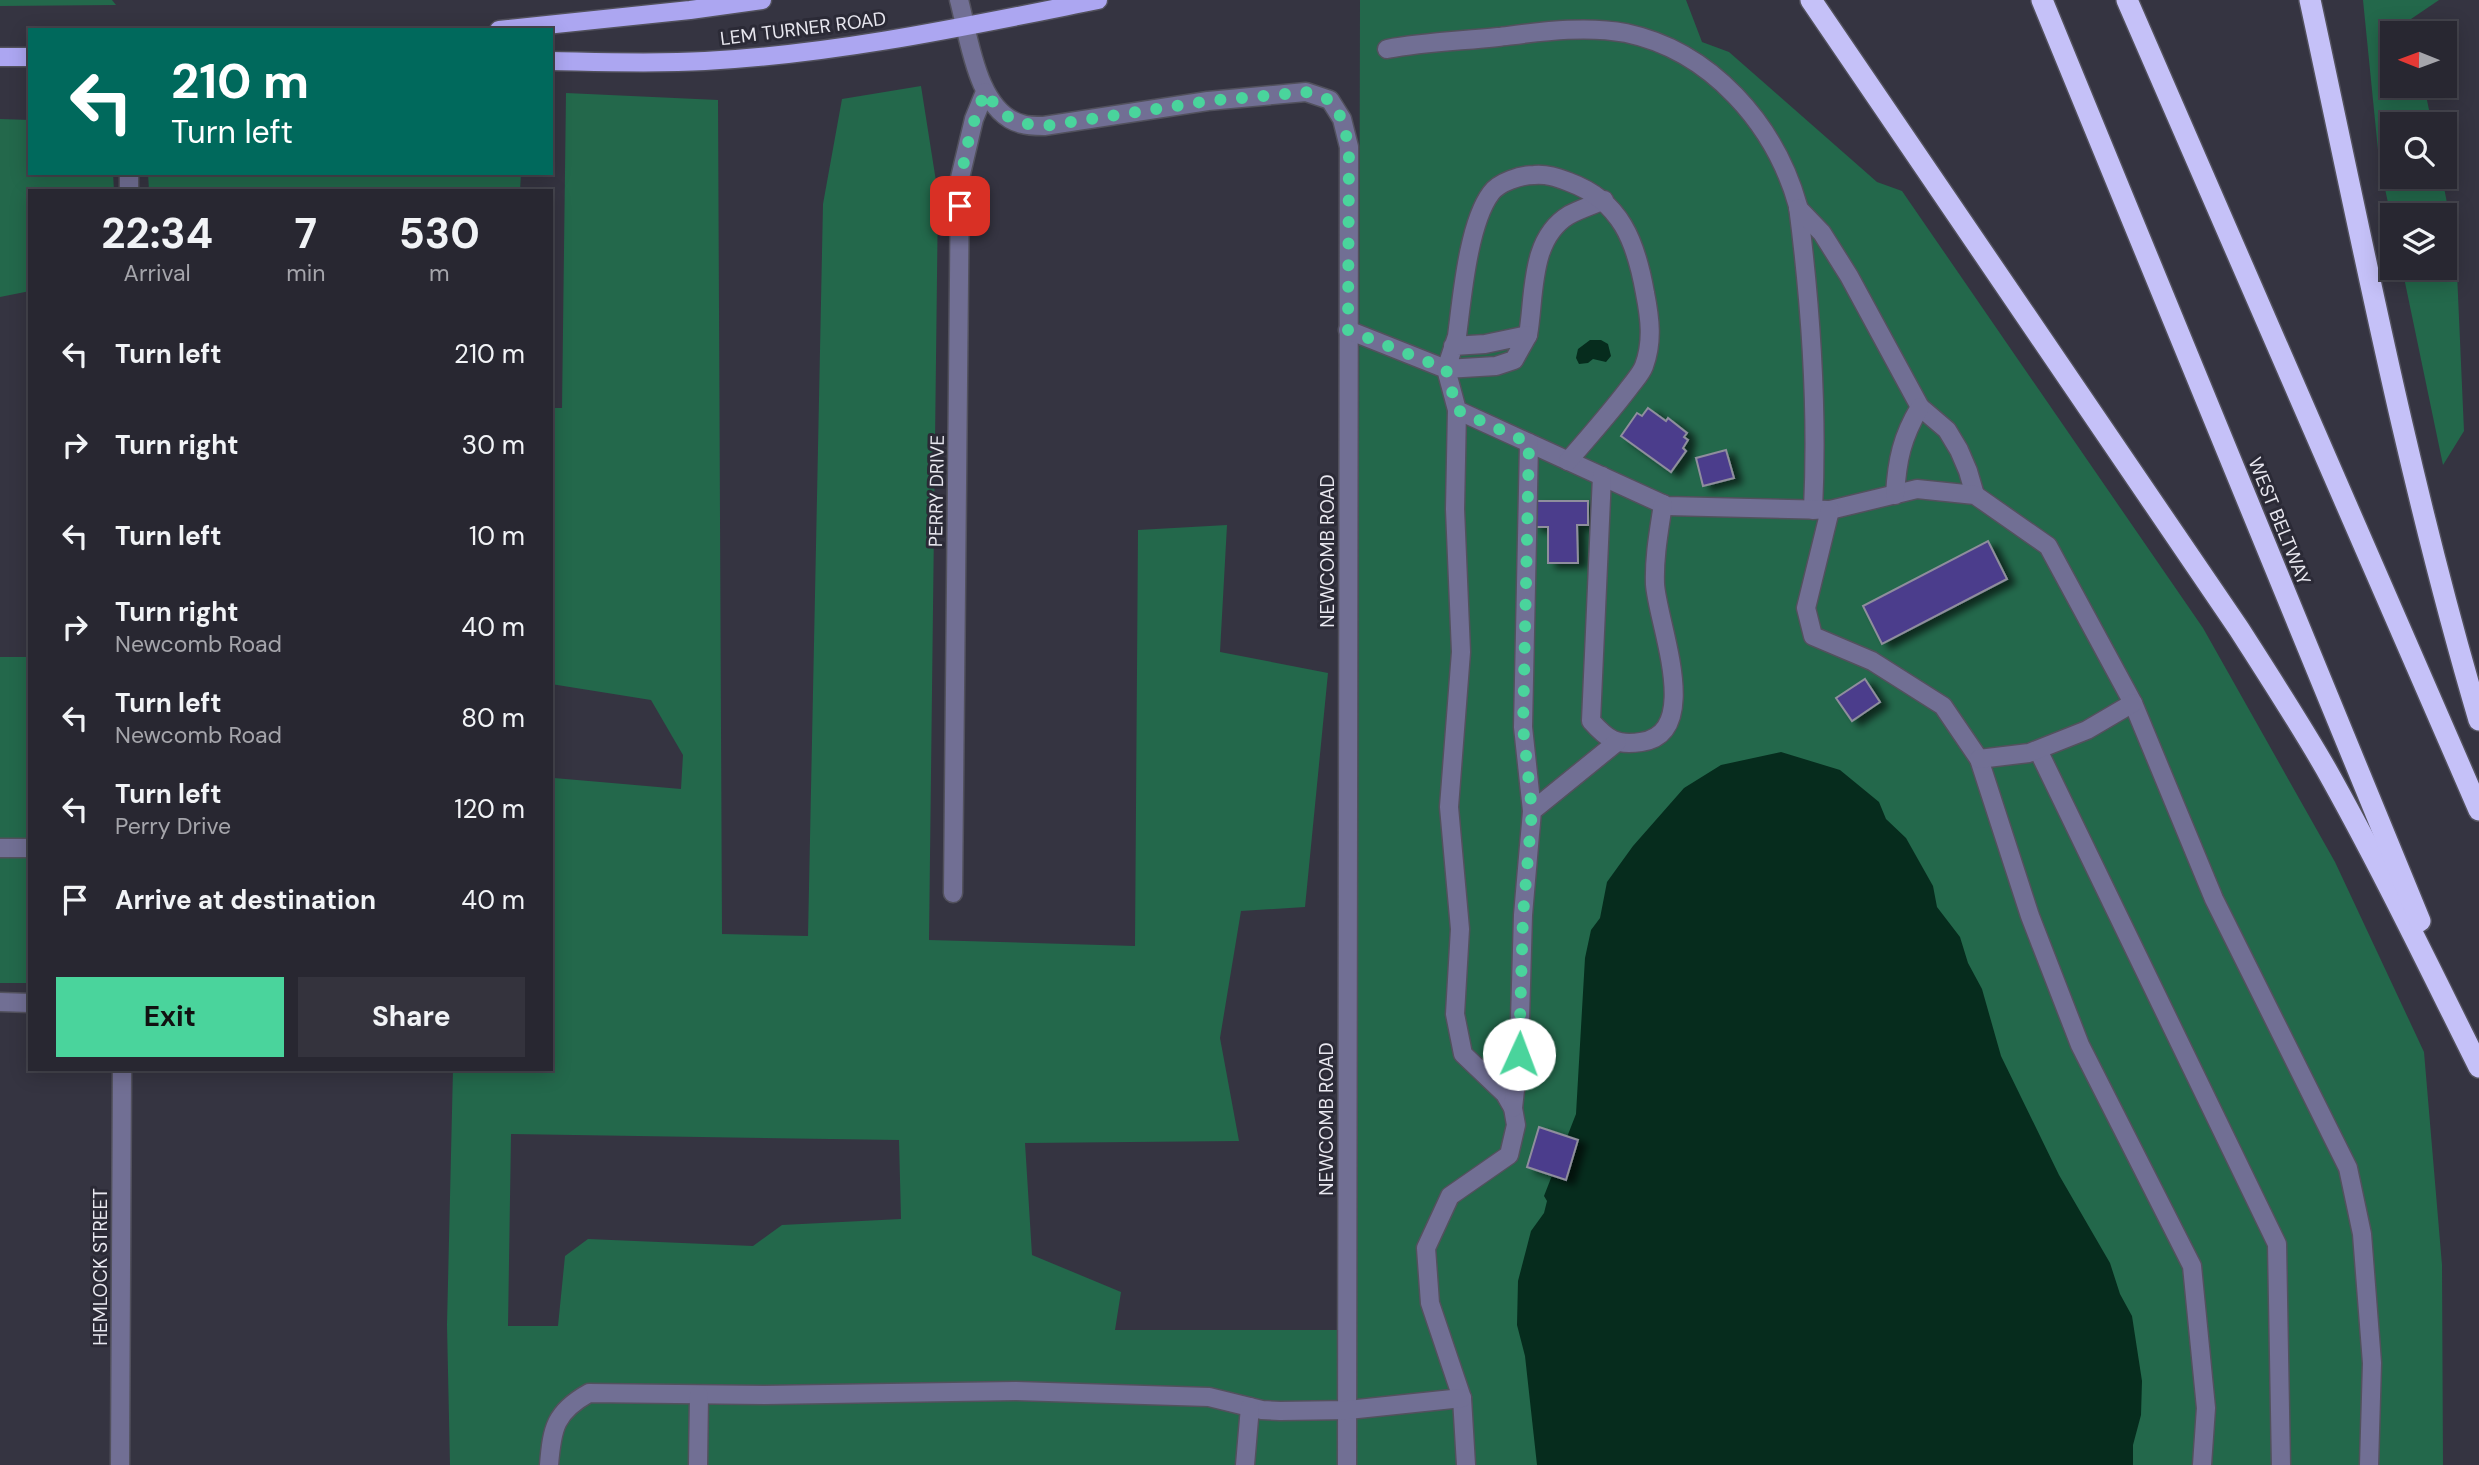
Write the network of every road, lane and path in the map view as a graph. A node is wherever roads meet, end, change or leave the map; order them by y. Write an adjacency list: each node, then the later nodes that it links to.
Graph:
1 (762, 0): 9 (main road, LEM TURNER ROAD)
2 (959, 0): 8 (street, NEWCOMB ROAD)
3 (1098, 0): 8 (main road, LEM TURNER ROAD)
4 (1811, 0): 43 (highway)
5 (2042, 0): 42 (highway, WEST BELTWAY)
6 (2127, 0): 35 (highway)
7 (2310, 0): 31 (highway)
8 (966, 26): 13 (main road, LEM TURNER ROAD); 14 (street, NEWCOMB ROAD)
9 (518, 28)
10 (1387, 48): 16 (street)
11 (0, 57): 12 (main road)
12 (28, 57)
13 (553, 61)
14 (985, 92): 17 (street, NEWCOMB ROAD); 39 (street, PERRY DRIVE)
15 (1604, 200): 18 (street); 19 (street); 24 (street)
16 (1798, 208): 21 (street); 29 (street)
17 (1348, 330): 20 (street); 49 (street, NEWCOMB ROAD)
18 (1528, 335): 19 (street); 20 (street)
19 (1453, 346): 20 (street)
20 (1446, 369): 22 (street)
21 (1920, 407): 26 (street); 27 (street)
22 (1457, 410): 23 (street); 45 (street)
23 (1529, 443): 24 (street); 36 (street)
24 (1568, 461): 25 (street)
25 (1602, 476): 28 (street); 32 (street)
26 (1895, 495): 27 (street); 29 (street)
27 (1975, 495): 30 (street)
28 (1663, 504): 29 (street); 32 (street)
29 (1821, 510): 34 (street)
30 (2133, 703): 33 (street); 58 (street)
31 (2479, 720)
32 (1617, 742): 36 (street)
33 (2038, 750): 34 (street); 57 (street)
34 (1979, 759): 56 (street)
35 (2479, 810)
36 (1532, 811): 45 (street)
37 (0, 848): 38 (street)
38 (28, 848)
39 (953, 893)
40 (0, 1002): 41 (street)
41 (28, 1003)
42 (2479, 1058)
43 (2479, 1067)
44 (122, 1071): 50 (street, HEMLOCK STREET)
45 (1513, 1108): 47 (street)
46 (699, 1395): 48 (street); 51 (street); 52 (street)
47 (1462, 1398): 49 (street); 55 (street)
48 (1250, 1407): 49 (street); 53 (street)
49 (1348, 1410): 54 (street, NEWCOMB ROAD)
50 (120, 1465)
51 (549, 1465)
52 (698, 1465)
53 (1245, 1465)
54 (1347, 1465)
55 (1466, 1465)
56 (2202, 1465)
57 (2281, 1465)
58 (2369, 1465)

